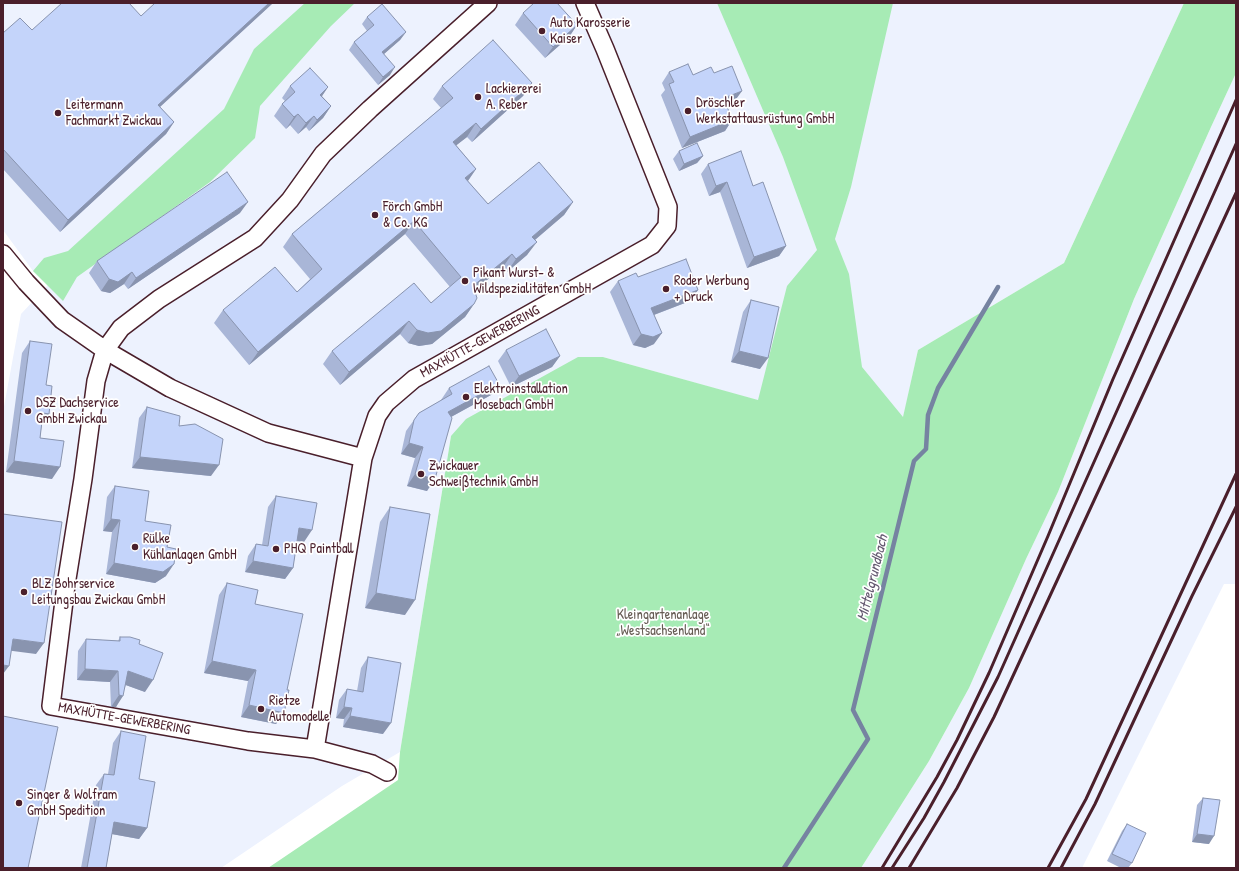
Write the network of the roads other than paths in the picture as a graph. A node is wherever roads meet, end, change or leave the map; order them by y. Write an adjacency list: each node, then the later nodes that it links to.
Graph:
1 (488, 3): 4 (street, MAXHÜTTE-GEWERBERING)
2 (585, 3): 5 (street, MAXHÜTTE-GEWERBERING)
3 (3, 254): 4 (street)
4 (105, 350): 5 (street); 6 (street, MAXHÜTTE-GEWERBERING)
5 (363, 458): 6 (street, MAXHÜTTE-GEWERBERING)
6 (315, 748): 7 (street, MAXHÜTTE-GEWERBERING)
7 (387, 772)

